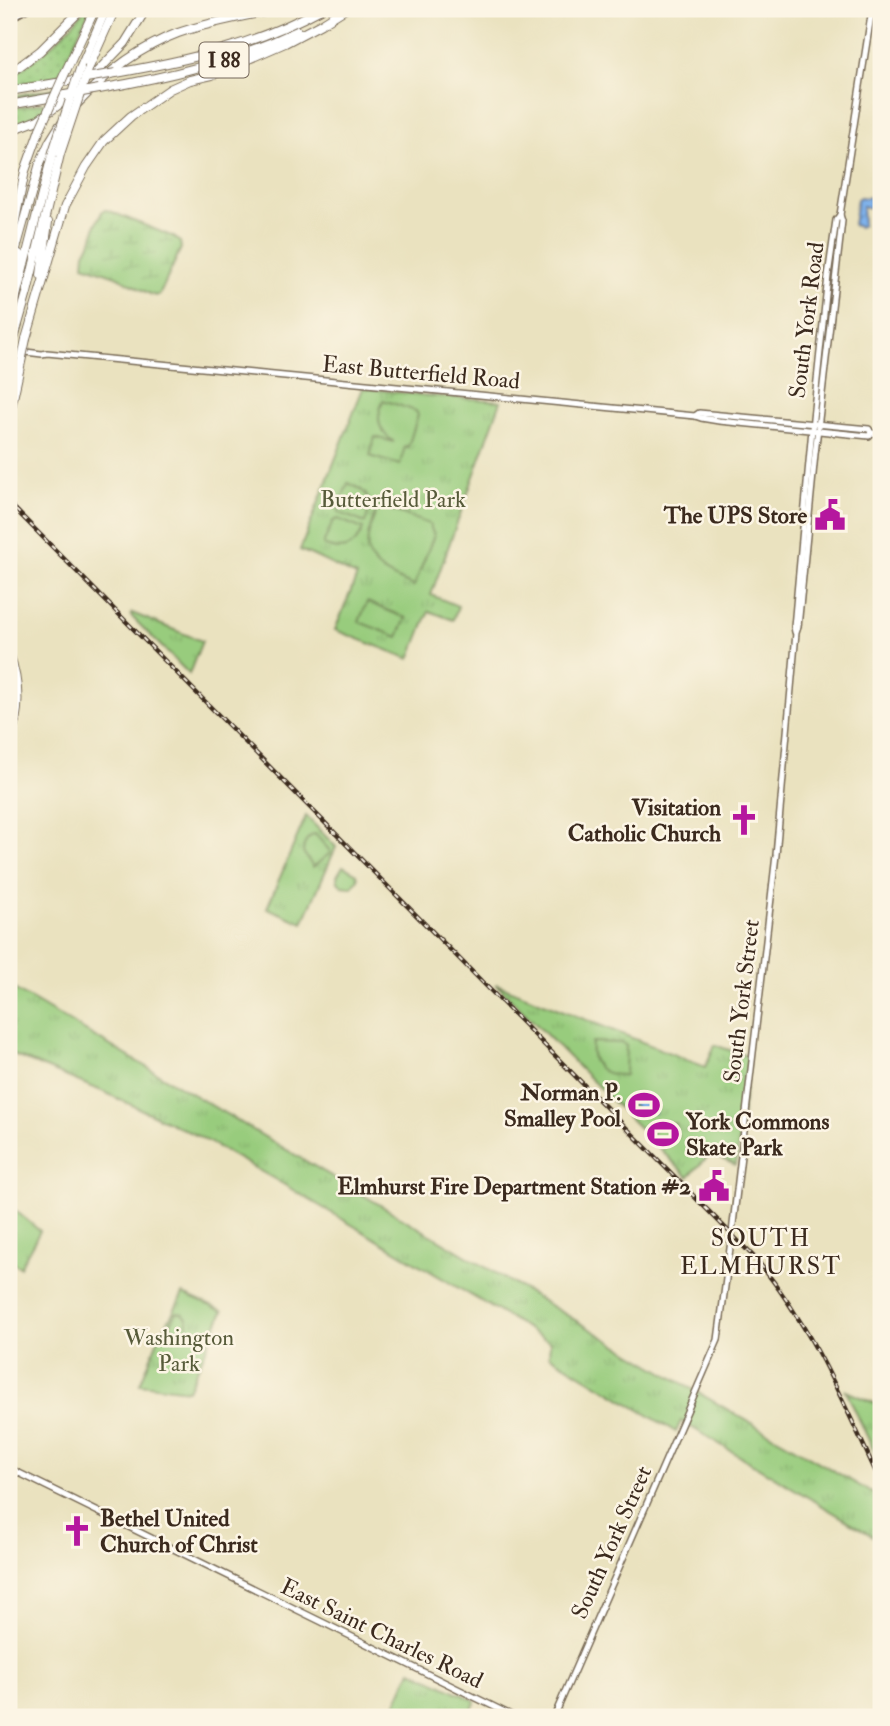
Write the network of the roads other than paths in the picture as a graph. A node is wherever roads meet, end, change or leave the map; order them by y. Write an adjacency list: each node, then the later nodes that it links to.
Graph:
1 (27, 9): 11 (main road)
2 (79, 9): 13 (highway)
3 (95, 9): 21 (highway, bridge)
4 (106, 9): 12 (highway)
5 (114, 9): 12 (highway)
6 (146, 9): 16 (highway)
7 (279, 9): 18 (highway)
8 (321, 9): 14 (highway, I 88, bridge)
9 (343, 9): 15 (highway, I 88, bridge); 23 (highway)
10 (872, 9): 20 (main road, South York Road)
11 (9, 19)
12 (85, 68): 17 (highway, bridge)
13 (9, 74)
14 (9, 91)
15 (9, 104)
16 (9, 131)
17 (56, 155): 19 (highway); 25 (highway)
18 (32, 190): 22 (highway); 24 (highway)
19 (50, 192): 23 (highway); 27 (highway, bridge)
20 (840, 215): 28 (main road, South York Road); 31 (main road, South York Road)
21 (9, 250)
22 (9, 274)
23 (38, 299): 30 (highway, bridge)
24 (9, 303)
25 (9, 324)
26 (9, 349): 29 (main road, East Butterfield Road)
27 (9, 360)
28 (821, 413): 31 (main road, South York Road); 32 (main road)
29 (695, 416): 31 (main road, East Butterfield Road); 33 (main road, East Butterfield Road)
30 (9, 417)
31 (816, 424): 32 (main road, East Butterfield Road); 34 (main road, South York Street)
32 (835, 425): 35 (main road, East Butterfield Road)
33 (796, 429): 34 (main road, East Butterfield Road); 37 (main road)
34 (815, 431): 35 (main road, East Butterfield Road); 37 (main road, South York Street); 38 (main road, South York Street)
35 (871, 433): 36 (main road, East Butterfield Road)
36 (881, 434)
37 (810, 444): 38 (main road, South York Street)
38 (796, 633): 43 (main road, South York Street)
39 (9, 653): 40 (highway)
40 (9, 740)
41 (9, 1468): 42 (main road, East Saint Charles Road)
42 (515, 1717)
43 (554, 1717)

